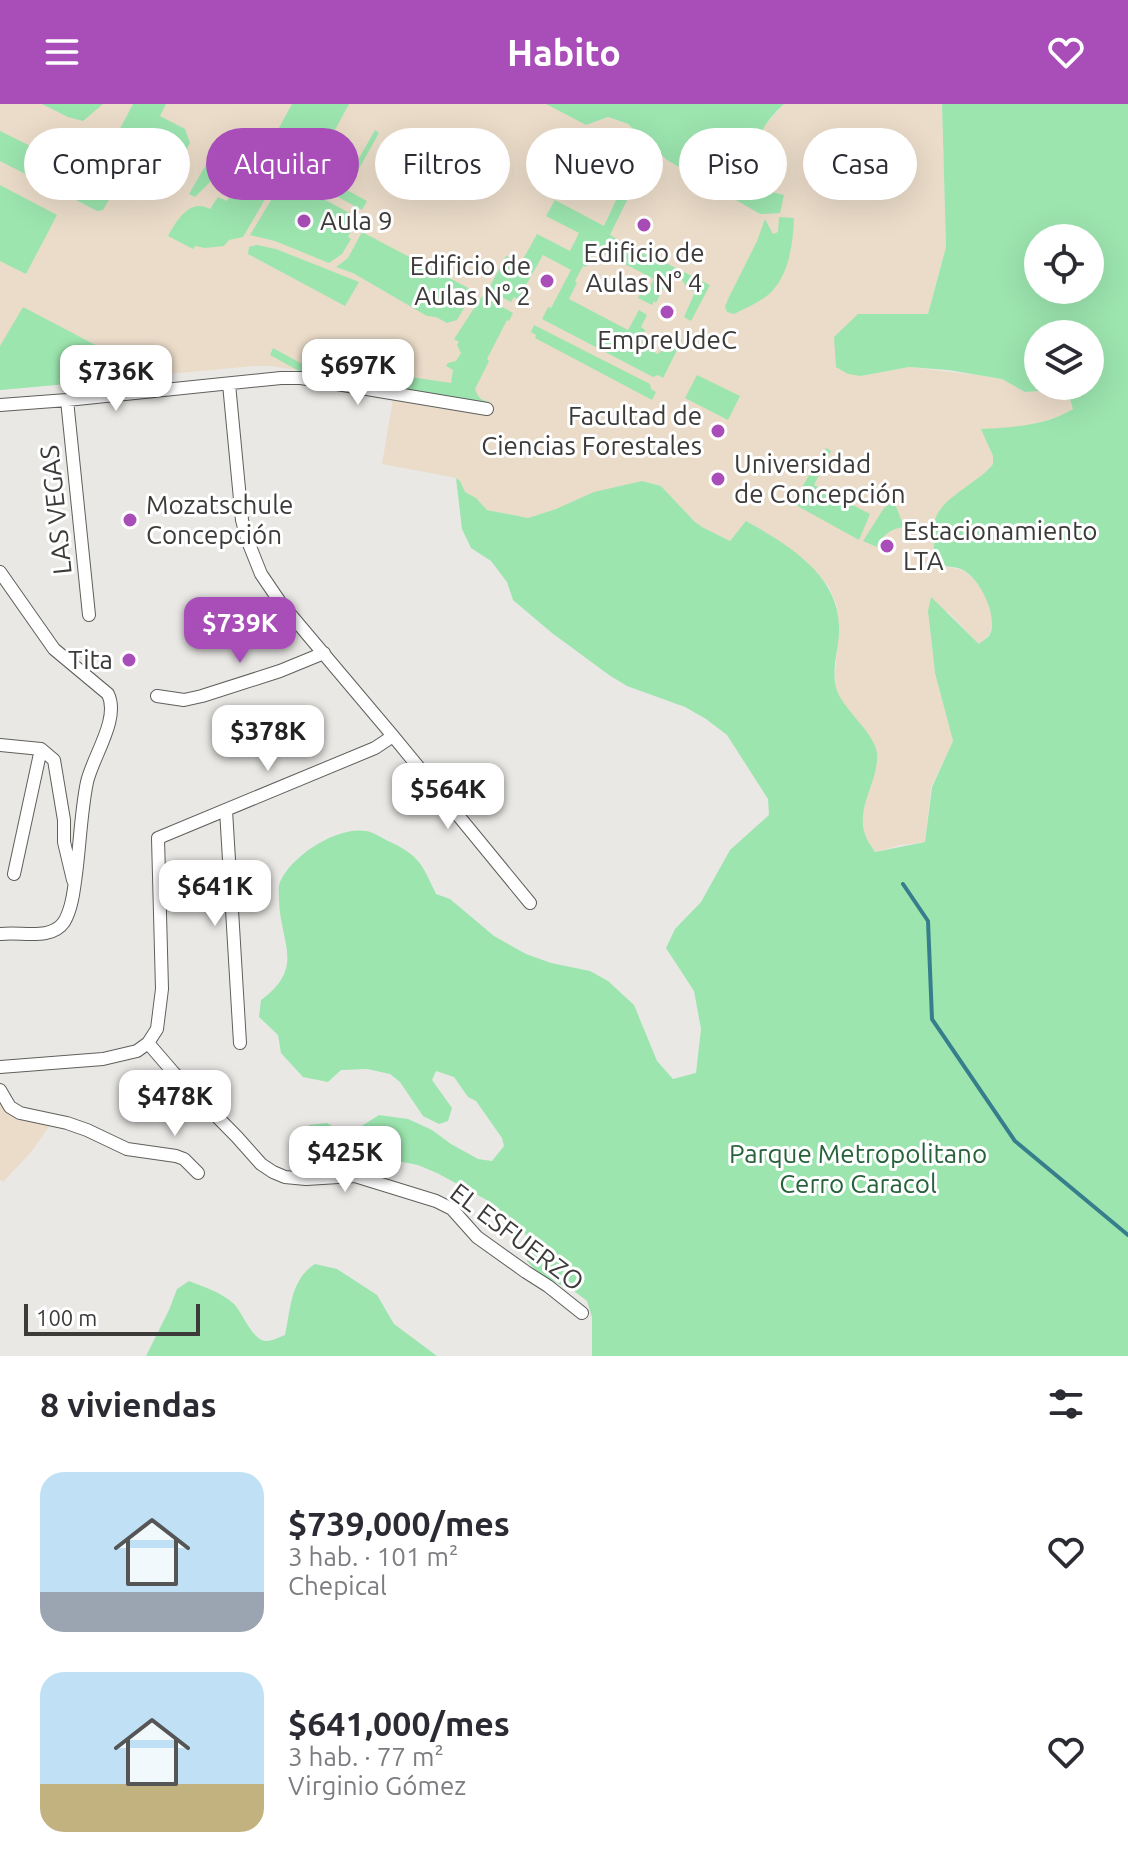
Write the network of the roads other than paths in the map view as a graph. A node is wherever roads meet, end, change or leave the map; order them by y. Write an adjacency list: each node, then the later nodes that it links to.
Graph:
1 (229, 384): 2 (street); 4 (street); 7 (street)
2 (67, 400): 3 (street); 6 (street, LAS VEGAS)
3 (0, 405)
4 (487, 409)
5 (0, 572): 14 (street)
6 (89, 615)
7 (324, 653): 8 (street); 9 (street)
8 (157, 696)
9 (393, 736): 12 (street); 15 (street)
10 (0, 745): 11 (street)
11 (41, 749): 13 (street); 14 (street)
12 (226, 810): 17 (street); 18 (street)
13 (14, 874)
14 (74, 885): 16 (street)
15 (530, 903)
16 (0, 934)
17 (148, 1043): 19 (street); 22 (street, EL ESFUERZO)
18 (240, 1043)
19 (0, 1067)
20 (0, 1090): 21 (street)
21 (198, 1173)
22 (582, 1313)

